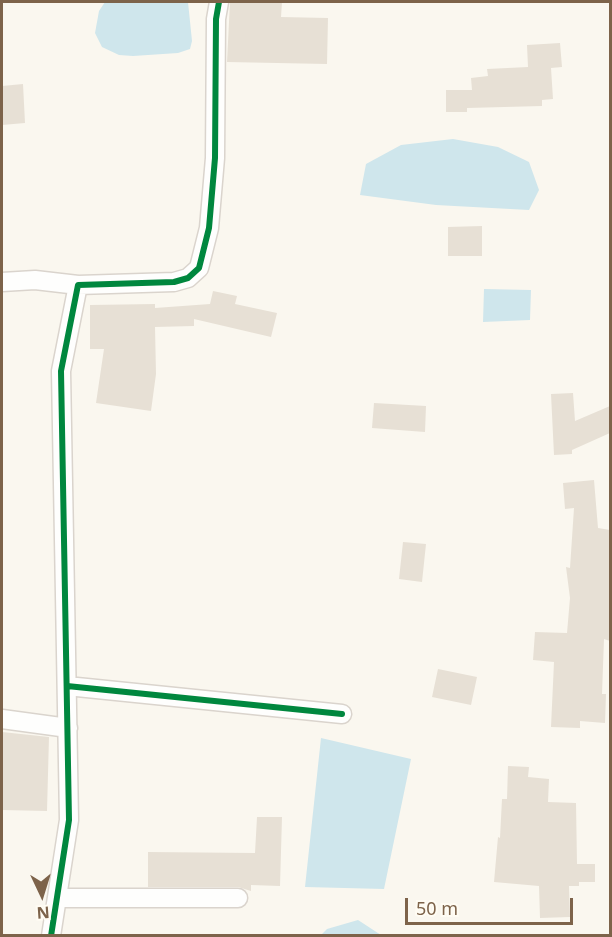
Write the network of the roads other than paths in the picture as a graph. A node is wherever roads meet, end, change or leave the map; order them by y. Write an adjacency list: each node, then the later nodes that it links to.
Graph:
1 (219, 2): 3 (street)
2 (2, 282): 3 (street)
3 (78, 285): 4 (street)
4 (67, 686): 5 (street); 7 (street)
5 (342, 714)
6 (2, 719): 7 (street)
7 (68, 728): 8 (street)
8 (57, 898): 9 (street); 10 (street)
9 (238, 898)
10 (51, 936)

